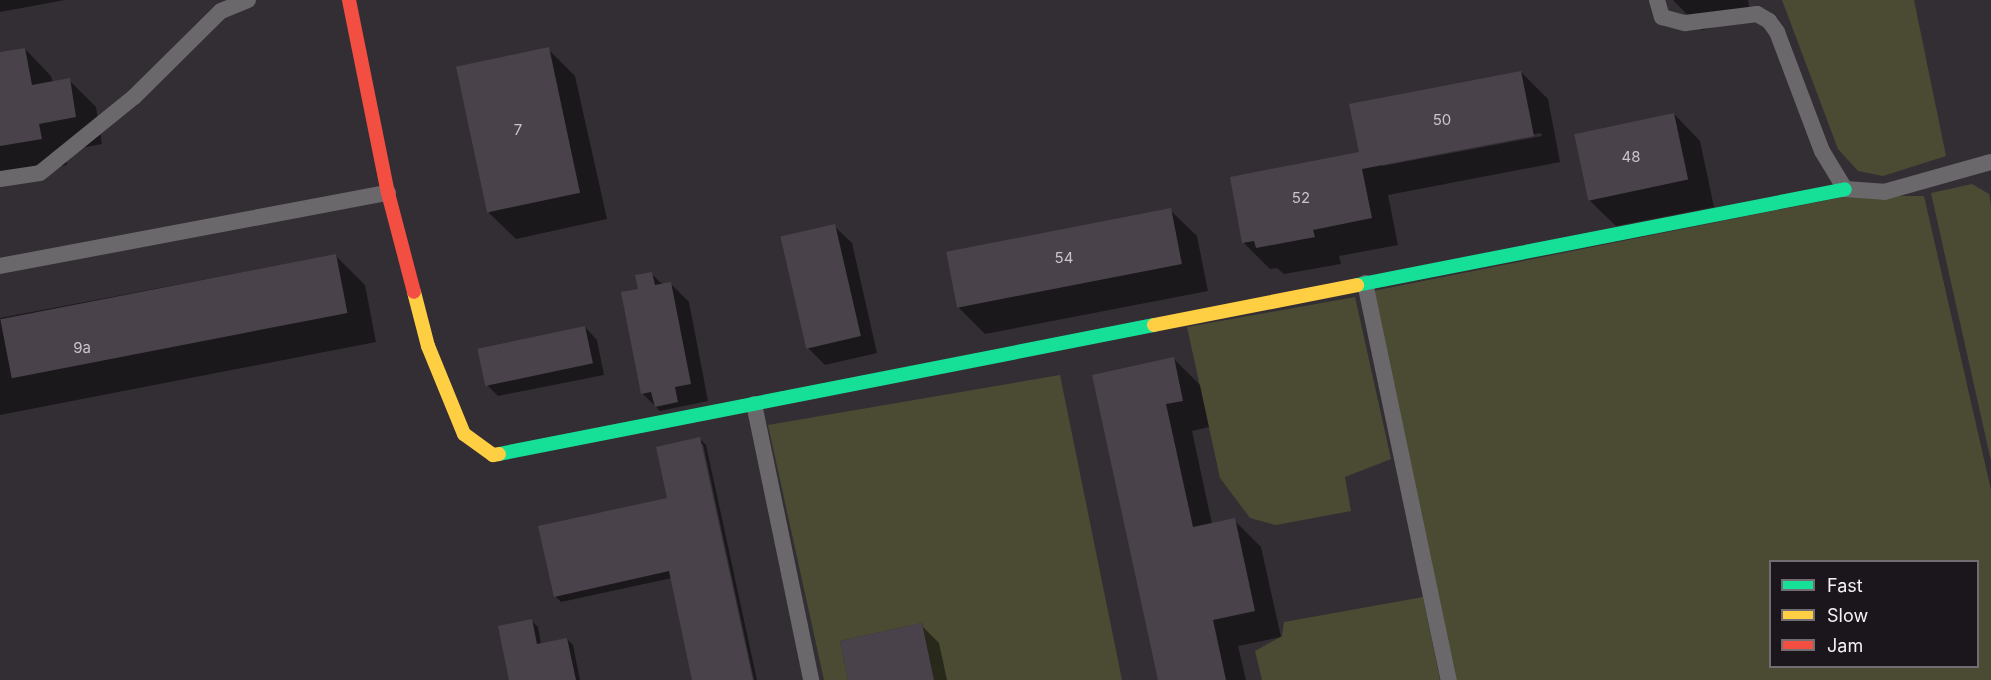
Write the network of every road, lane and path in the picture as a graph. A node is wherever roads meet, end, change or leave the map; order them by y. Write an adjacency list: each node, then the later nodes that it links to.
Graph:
1 (248, 0): 5 (lane)
2 (1657, 0): 6 (lane)
3 (353, 1): 7 (street)
4 (1991, 162): 6 (lane)
5 (0, 180)
6 (1845, 189): 9 (street)
7 (388, 193): 8 (lane); 10 (street)
8 (0, 266)
9 (1365, 283): 10 (street); 12 (lane)
10 (754, 404): 11 (lane)
11 (812, 680)
12 (1449, 680)

